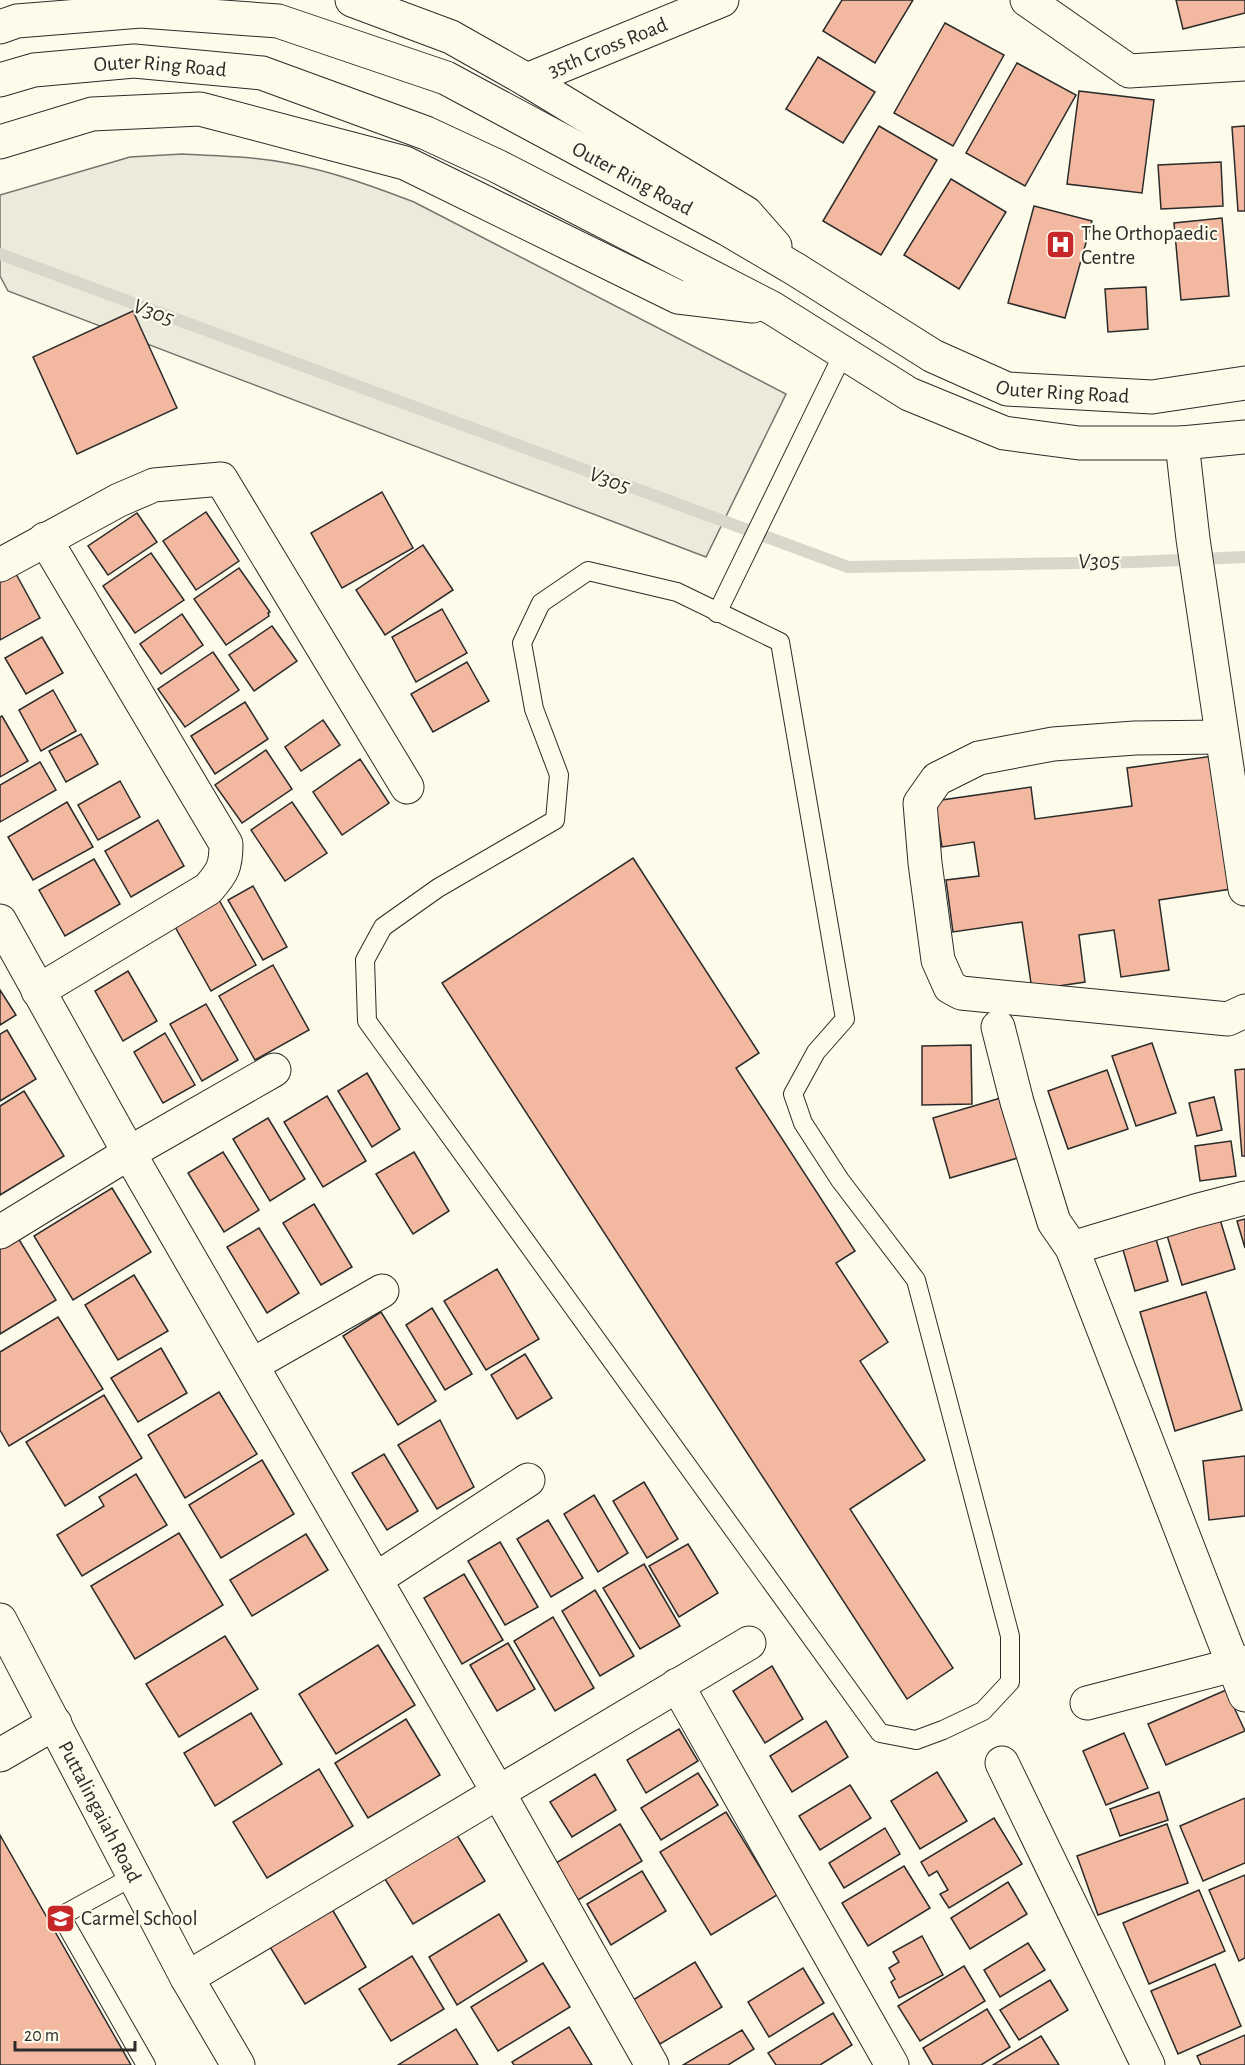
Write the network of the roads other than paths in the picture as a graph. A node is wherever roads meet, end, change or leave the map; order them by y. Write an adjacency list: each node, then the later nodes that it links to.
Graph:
1 (352, 0): 7 (main road)
2 (722, 0): 7 (main road, 35th Cross Road)
3 (1027, 0): 5 (main road)
4 (0, 27): 9 (main road, Outer Ring Road)
5 (1245, 64)
6 (0, 80): 10 (main road, Outer Ring Road)
7 (527, 80): 9 (main road)
8 (0, 142): 10 (main road)
9 (795, 269): 12 (main road, Outer Ring Road)
10 (772, 308): 11 (main road, Outer Ring Road)
11 (843, 354): 14 (main road, Outer Ring Road); 17 (lane)
12 (1245, 383)
13 (1245, 436): 14 (main road, Outer Ring Road)
14 (1182, 443): 18 (main road)
15 (45, 539): 16 (main road); 19 (main road); 22 (main road)
16 (0, 565)
17 (717, 613): 17 (lane)
18 (1222, 737): 20 (main road); 23 (main road)
19 (407, 787)
20 (1245, 889)
21 (0, 921): 22 (main road)
22 (38, 992): 26 (main road)
23 (1245, 1011)
24 (998, 1028): 29 (main road)
25 (274, 1070): 26 (main road)
26 (129, 1153): 28 (main road); 31 (main road)
27 (1245, 1198): 29 (main road)
28 (0, 1232)
29 (1072, 1248): 36 (main road)
30 (382, 1291): 31 (main road)
31 (252, 1365): 33 (main road)
32 (528, 1480): 33 (main road)
33 (376, 1579): 43 (main road)
34 (0, 1620): 40 (main road, Puttalingaiah Road)
35 (749, 1643): 37 (main road)
36 (1239, 1664): 38 (main road); 39 (main road)
37 (677, 1685): 43 (main road); 49 (main road)
38 (1245, 1695)
39 (1087, 1703)
40 (55, 1723): 41 (main road); 44 (main road, Puttalingaiah Road)
41 (0, 1755)
42 (1002, 1763): 50 (main road)
43 (498, 1792): 45 (main road); 48 (main road)
44 (135, 1876): 45 (main road, Puttalingaiah Road); 46 (lane)
45 (187, 1978): 47 (main road, Puttalingaiah Road)
46 (146, 2065)
47 (238, 2065)
48 (652, 2065)
49 (892, 2065)
50 (1148, 2065)

